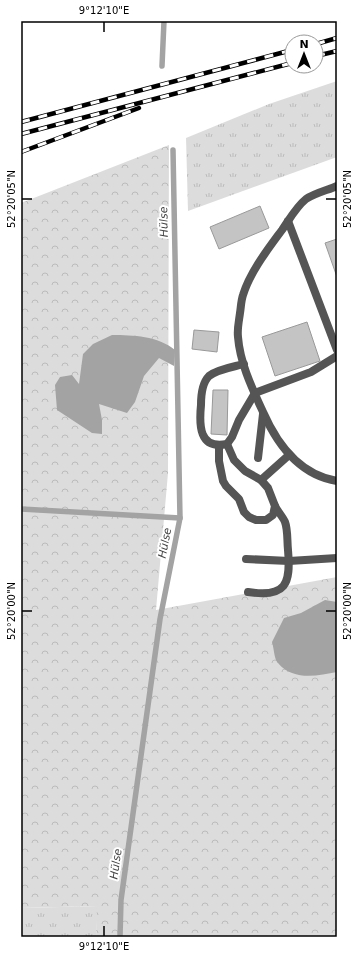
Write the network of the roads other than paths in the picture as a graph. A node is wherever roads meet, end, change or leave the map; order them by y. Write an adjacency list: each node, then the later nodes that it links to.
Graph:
1 (337, 186): 2 (lane)
2 (288, 221): 3 (lane); 5 (lane)
3 (337, 350)
4 (337, 356): 6 (lane)
5 (244, 364): 6 (lane); 8 (lane)
6 (254, 393): 7 (lane); 8 (lane)
7 (263, 413): 9 (lane); 10 (lane)
8 (223, 445): 11 (lane); 13 (lane)
9 (289, 455): 11 (lane); 12 (lane)
10 (258, 458)
11 (260, 480): 13 (lane)
12 (337, 482)
13 (275, 506): 16 (lane)
14 (337, 558): 16 (lane)
15 (246, 559): 16 (lane)
16 (289, 561): 17 (lane)
17 (248, 592)

